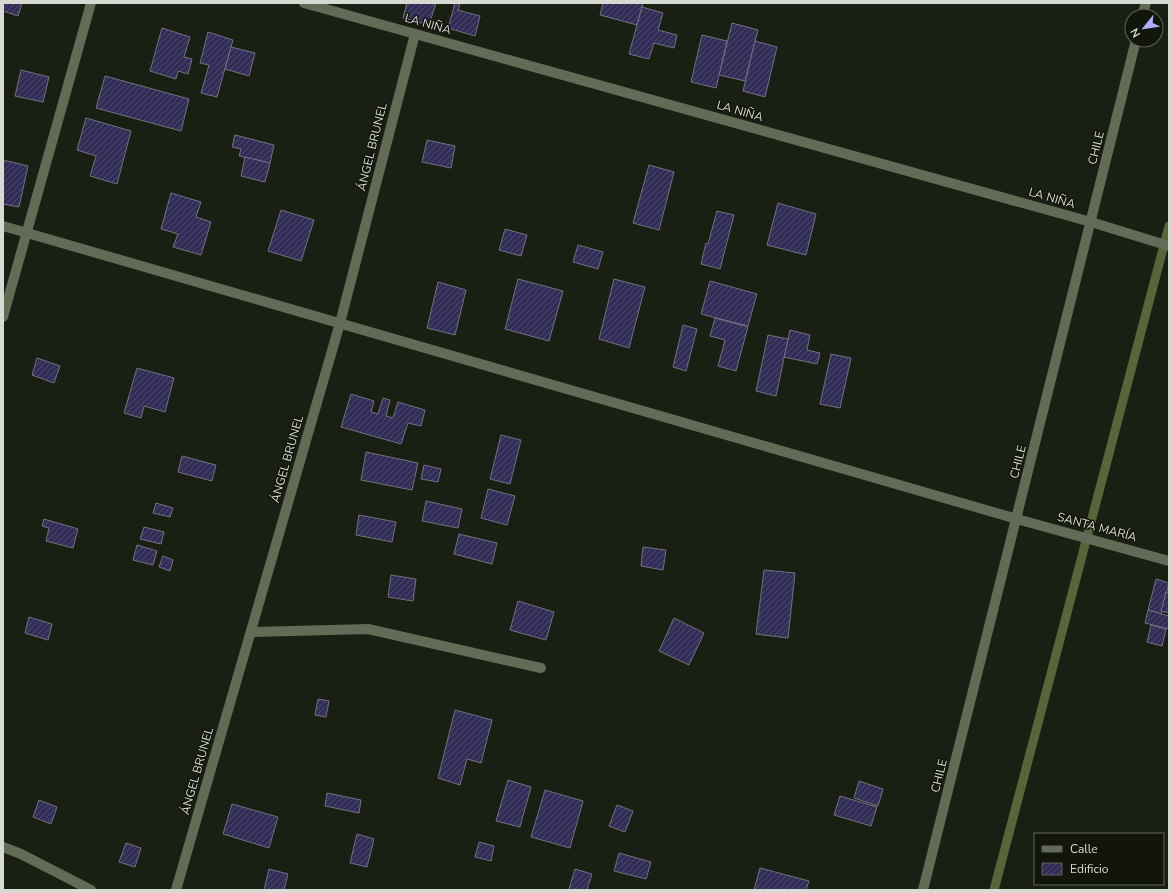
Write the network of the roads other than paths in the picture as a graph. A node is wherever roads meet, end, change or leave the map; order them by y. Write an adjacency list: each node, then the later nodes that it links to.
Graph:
1 (91, 3): 7 (street)
2 (304, 3): 3 (street, LA NIÑA)
3 (415, 34): 5 (street, LA NIÑA); 10 (street, ÁNGEL BRUNEL)
4 (1134, 48): 5 (street, CHILE)
5 (1091, 222): 8 (street, LA NIÑA); 11 (street, CHILE)
6 (3, 226): 7 (street, SANTA MARÍA)
7 (27, 232): 9 (street); 10 (street, SANTA MARÍA)
8 (1169, 246)
9 (3, 317)
10 (340, 323): 11 (street, SANTA MARÍA); 13 (street, ÁNGEL BRUNEL)
11 (1017, 518): 12 (street, SANTA MARÍA); 18 (street, CHILE)
12 (1169, 561)
13 (251, 632): 14 (street); 17 (street, ÁNGEL BRUNEL)
14 (541, 668)
15 (3, 847): 16 (street)
16 (90, 890)
17 (176, 890)
18 (923, 890)

